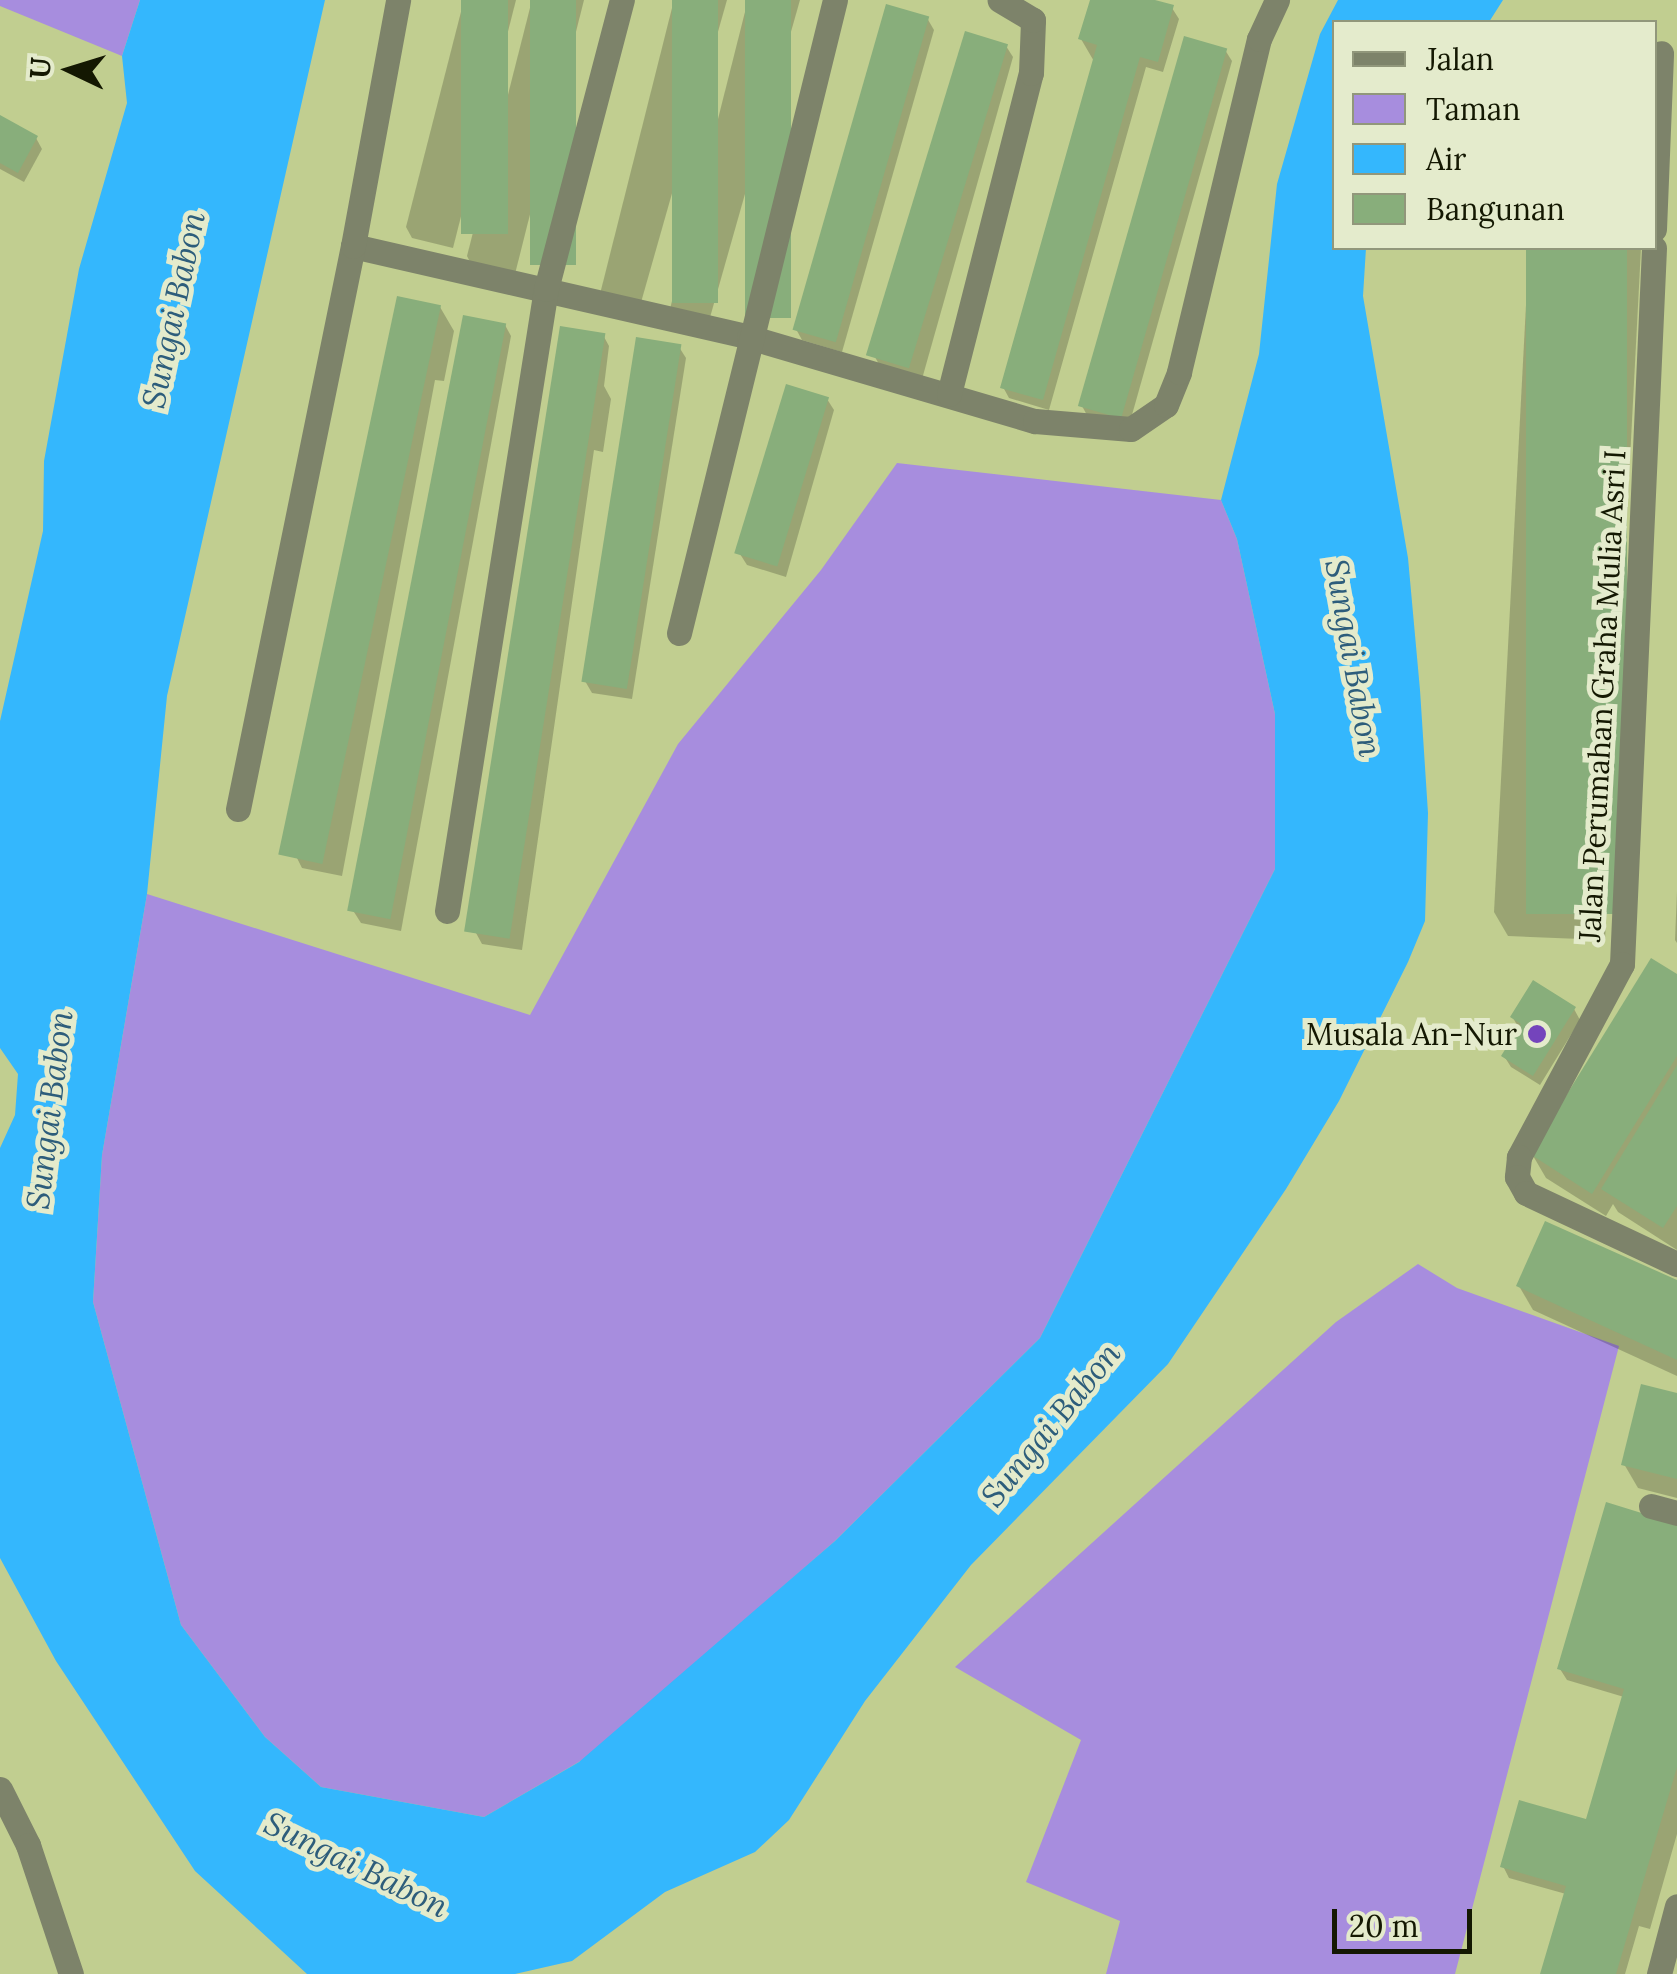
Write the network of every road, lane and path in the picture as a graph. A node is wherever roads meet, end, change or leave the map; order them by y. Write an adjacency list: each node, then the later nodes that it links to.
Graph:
1 (398, 0): 8 (street)
2 (622, 0): 10 (street)
3 (835, 0): 11 (street)
4 (1000, 0): 12 (street)
5 (1277, 0): 12 (street)
6 (1661, 53): 7 (street)
7 (1657, 153)
8 (353, 246): 10 (street); 14 (street)
9 (1654, 250): 16 (street, Jalan Perumahan Graha Mulia Asri I)
10 (546, 289): 11 (street); 15 (street)
11 (749, 338): 12 (street); 13 (street)
12 (949, 394)
13 (678, 634)
14 (238, 809)
15 (446, 911)
16 (1674, 1257)
17 (1650, 1506): 18 (street)
18 (1677, 1512)
19 (0, 1790): 21 (street)
20 (1677, 1906): 22 (street)
21 (71, 1974)
22 (1659, 1974)

